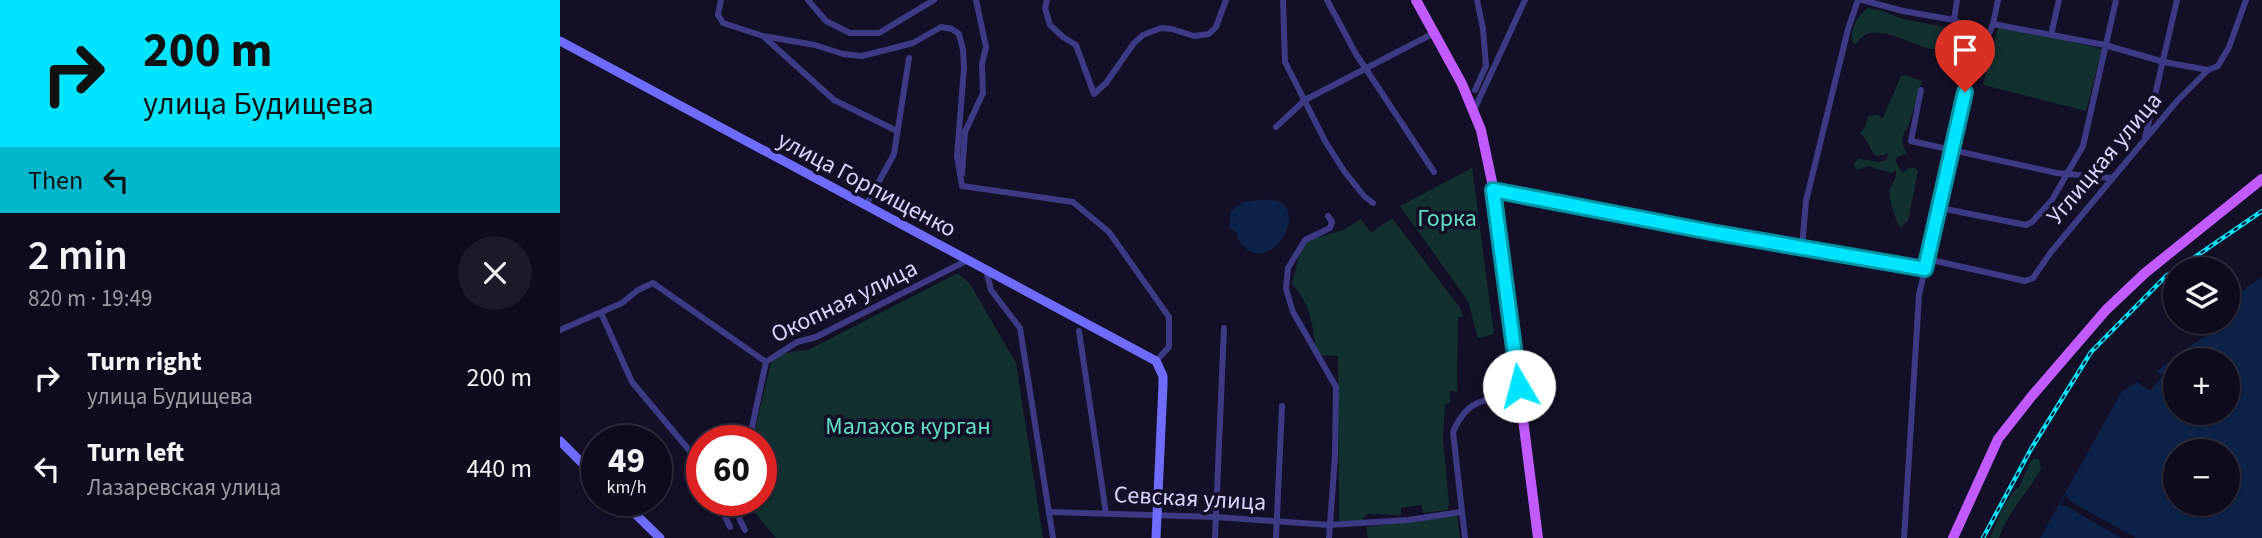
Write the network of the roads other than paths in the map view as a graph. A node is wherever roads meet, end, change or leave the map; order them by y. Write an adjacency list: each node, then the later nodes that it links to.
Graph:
1 (808, 0): 2 (street)
2 (934, 0)
3 (976, 0): 43 (street)
4 (1047, 0): 5 (street)
5 (1226, 0)
6 (1283, 0): 33 (street)
7 (1327, 0): 29 (street)
8 (1416, 0): 21 (main road)
9 (1477, 0): 31 (street)
10 (1525, 0): 34 (street)
11 (1860, 0): 19 (street); 49 (street)
12 (1957, 0): 19 (street)
13 (1998, 0): 20 (street)
14 (2059, 0): 22 (street)
15 (2116, 0): 26 (street)
16 (2177, 0): 28 (street)
17 (2246, 0): 30 (street, Углицкая улица)
18 (720, 3): 23 (street)
19 (1954, 20): 24 (street)
20 (1993, 24): 22 (street); 24 (street)
21 (1434, 33): 29 (street); 34 (main road)
22 (2051, 35): 26 (street)
23 (763, 36): 36 (street); 43 (street)
24 (1987, 38): 38 (street)
25 (560, 41): 46 (main road, улица Горпищенко)
26 (2105, 45): 28 (street); 40 (street)
27 (909, 58): 36 (street)
28 (2164, 61): 30 (street); 37 (street)
29 (1367, 68): 33 (street); 39 (street)
30 (2207, 70): 37 (street, Углицкая улица)
31 (1475, 90)
32 (1921, 90): 38 (street)
33 (1306, 100): 35 (street); 45 (street)
34 (1476, 114): 44 (main road)
35 (1276, 127)
36 (897, 131): 46 (street)
37 (2145, 141): 41 (street, Углицкая улица)
38 (1950, 151): 40 (street); 47 (street)
39 (1434, 172)
40 (2069, 173): 41 (street); 47 (street)
41 (2112, 178): 50 (street, Углицкая улица)
42 (2262, 179): 87 (main road)
43 (962, 186): 58 (street)
44 (1493, 190): 49 (street); 60 (main road)
45 (1373, 203)
46 (866, 205): 51 (main road, улица Горпищенко)
47 (1940, 208): 50 (street)
48 (1328, 216): 75 (street)
49 (1802, 247): 53 (street)
50 (1927, 259): 53 (street)
51 (968, 260): 52 (main road, улица Горпищенко); 59 (street, Окопная улица)
52 (985, 269): 58 (main road, улица Горпищенко); 66 (street)
53 (1925, 269): 86 (street)
54 (601, 313): 56 (street, Окопная улица); 59 (street, Окопная улица); 64 (street)
55 (1224, 328): 73 (street)
56 (560, 330)
57 (1079, 331): 68 (street)
58 (1156, 361): 72 (main road)
59 (766, 362): 62 (street)
60 (1521, 401): 67 (street); 85 (main road)
61 (1282, 406): 74 (street)
62 (752, 425)
63 (560, 441): 65 (main road)
64 (686, 445)
65 (581, 461)
66 (1049, 512): 68 (street, Севская улица); 79 (street)
67 (1461, 512): 75 (street, Севская улица); 84 (street)
68 (1106, 513): 72 (street, Севская улица)
69 (637, 516): 78 (main road)
70 (725, 516): 76 (street)
71 (738, 516): 77 (street)
72 (1157, 516): 73 (street, Севская улица); 80 (main road)
73 (1216, 517): 74 (street, Севская улица); 81 (street)
74 (1277, 522): 75 (street, Севская улица); 82 (street)
75 (1329, 525): 83 (street)
76 (730, 527)
77 (745, 530)
78 (660, 538)
79 (1053, 538)
80 (1156, 538)
81 (1215, 538)
82 (1276, 538)
83 (1329, 538)
84 (1465, 538)
85 (1538, 538)
86 (1904, 538)
87 (1953, 538)

